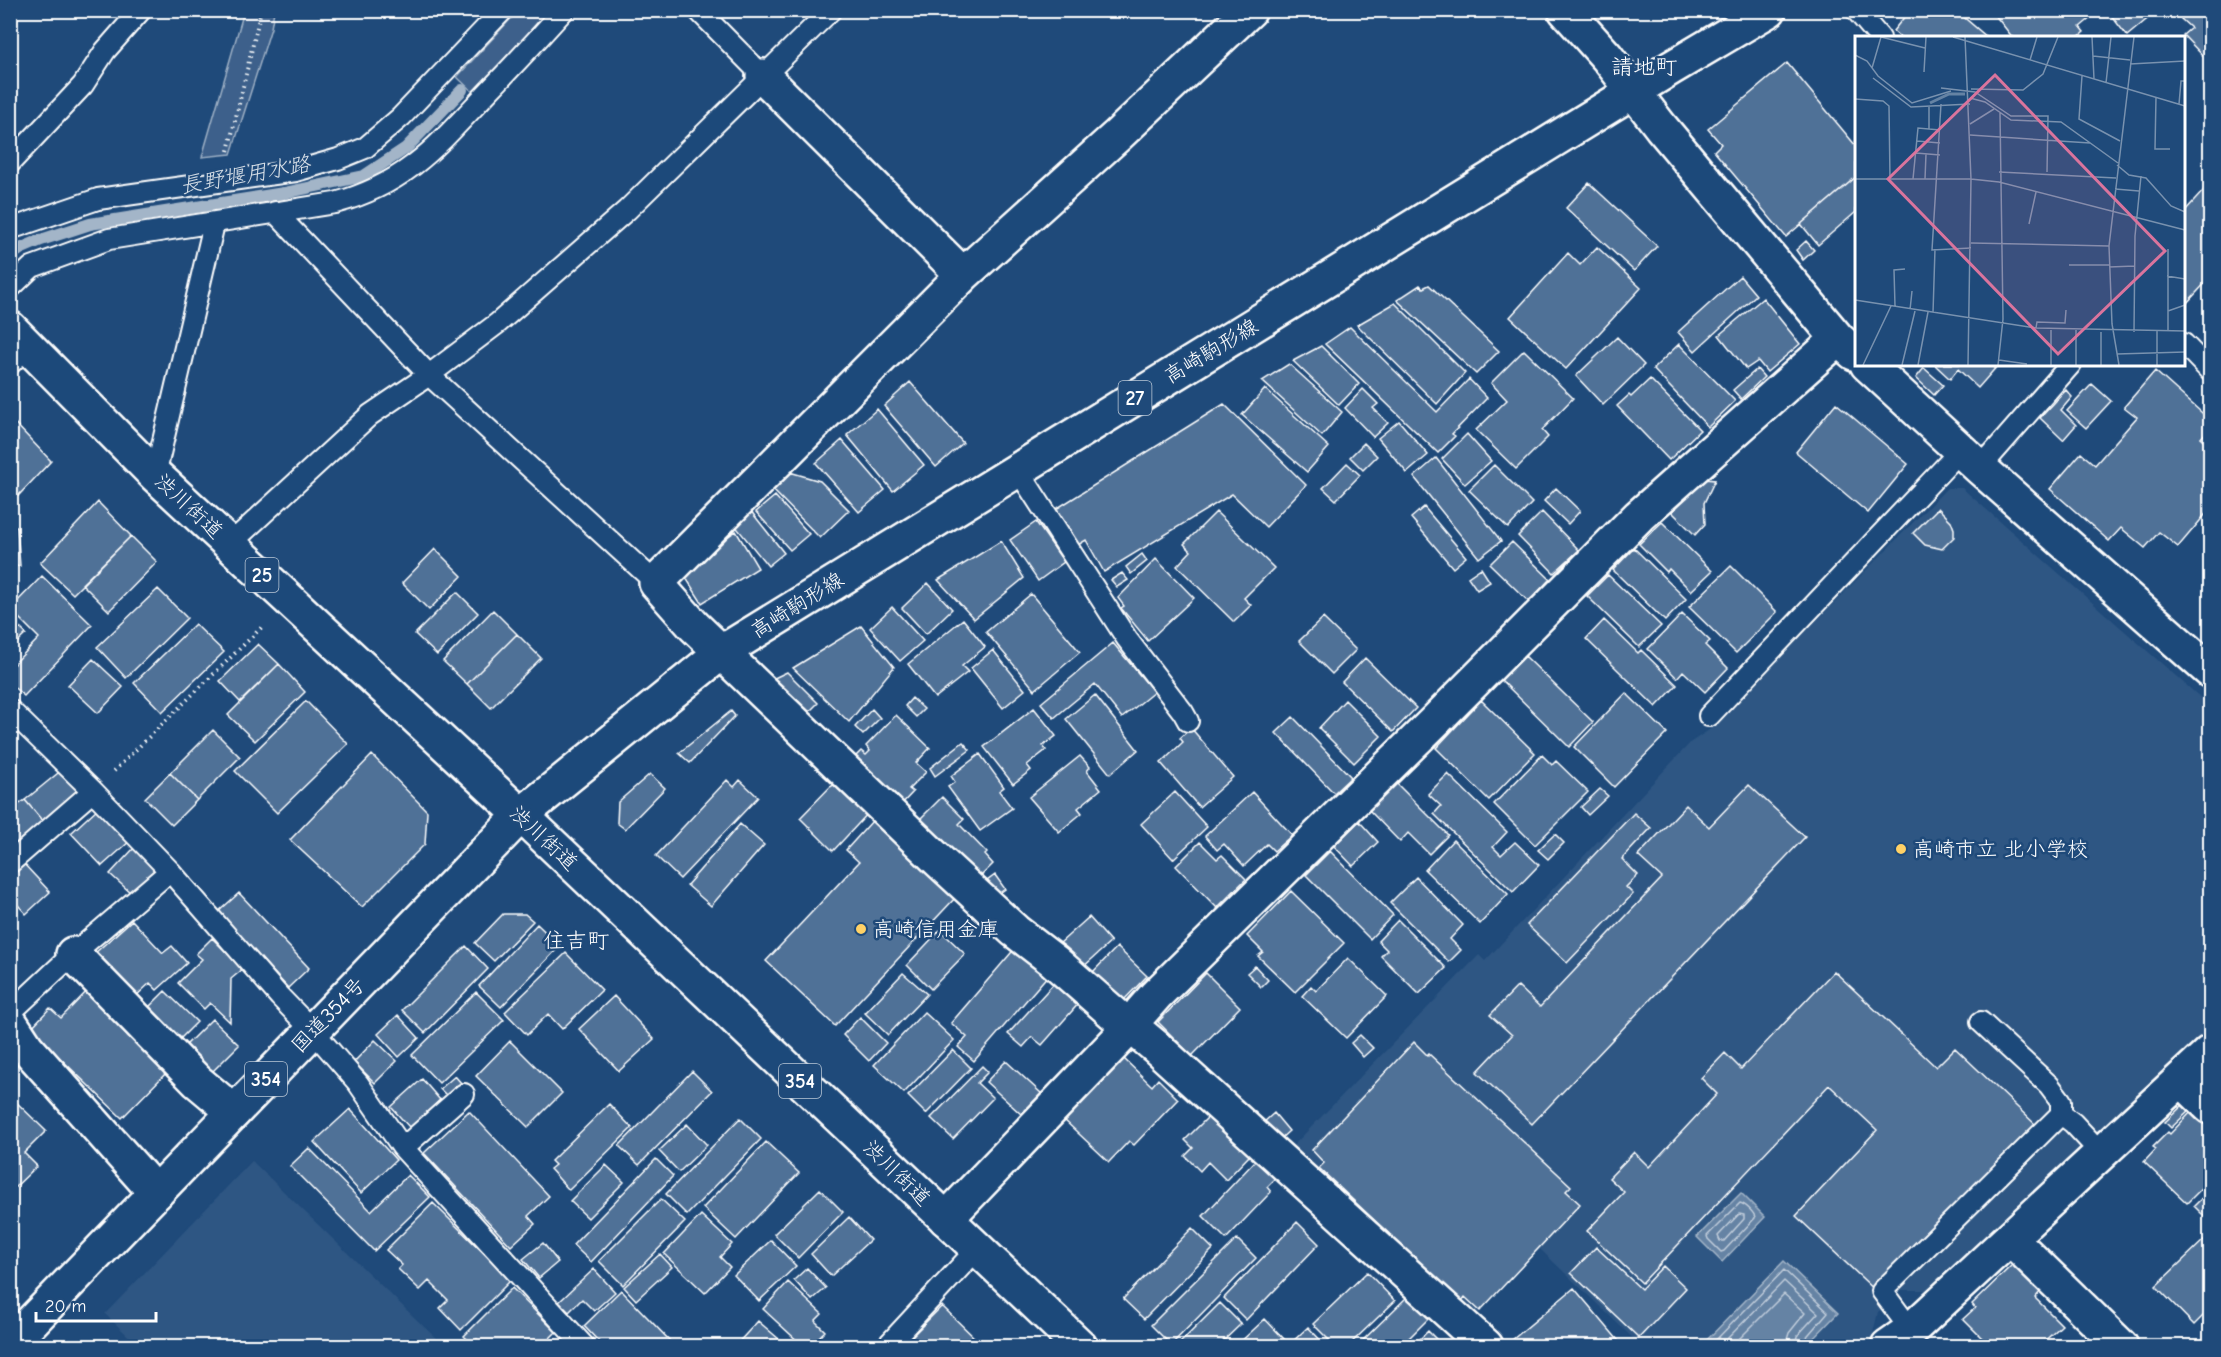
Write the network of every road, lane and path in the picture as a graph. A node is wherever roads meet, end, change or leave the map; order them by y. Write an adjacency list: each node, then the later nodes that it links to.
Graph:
1 (141, 10): 14 (lane)
2 (261, 10): 15 (path)
3 (503, 10): 15 (lane)
4 (564, 10): 16 (lane)
5 (698, 10): 12 (lane)
6 (831, 10): 12 (lane)
7 (1250, 10): 19 (main road)
8 (1565, 10): 13 (main road)
9 (1769, 10): 13 (main road, 高崎駒形線 / 27)
10 (1856, 10): 11 (lane)
11 (1878, 36)
12 (763, 76): 19 (main road); 27 (lane)
13 (1634, 91): 23 (main road); 29 (main road, 高崎駒形線 / 27)
14 (10, 163)
15 (227, 181): 18 (lane)
16 (275, 213): 17 (lane); 27 (lane)
17 (214, 224): 20 (lane); 30 (lane)
18 (10, 229)
19 (963, 275): 32 (main road)
20 (10, 288)
21 (2185, 345): 26 (lane)
22 (17, 346): 30 (main road, 渋川街道 / 25)
23 (1847, 347): 47 (main road)
24 (1869, 366): 28 (main road)
25 (2069, 366): 28 (lane)
26 (2211, 371)
27 (429, 375): 31 (lane); 32 (lane)
28 (1970, 459): 35 (main road); 37 (lane)
29 (1018, 470): 34 (main road, 高崎駒形線 / 27); 38 (lane)
30 (155, 475): 31 (main road, 渋川街道 / 25)
31 (230, 544): 33 (main road, 渋川街道 / 25)
32 (656, 583): 34 (main road)
33 (290, 600): 39 (path); 40 (main road, 渋川街道 / 25)
34 (722, 652): 40 (main road, 高崎駒形線 / 27); 47 (main road)
35 (2211, 671)
36 (10, 710): 39 (lane)
37 (1709, 716)
38 (1188, 721)
39 (93, 790): 41 (lane); 42 (lane)
40 (521, 815): 48 (main road, 国道354号 / 354); 58 (main road, 渋川街道 / 354)
41 (10, 863)
42 (170, 871): 43 (lane); 48 (lane)
43 (73, 954): 44 (lane); 53 (main road)
44 (10, 1013)
45 (10, 1022): 57 (main road)
46 (1981, 1022): 54 (lane)
47 (1131, 1026): 58 (main road); 66 (main road)
48 (313, 1031): 53 (main road, 国道354号 / 354); 55 (lane)
49 (2211, 1052): 50 (main road)
50 (2181, 1079): 52 (main road); 56 (main road)
51 (464, 1094): 55 (lane)
52 (2211, 1107)
53 (234, 1112): 57 (main road, 国道354号 / 354)
54 (2061, 1114): 56 (lane); 61 (lane)
55 (403, 1148): 63 (lane)
56 (2101, 1153): 59 (main road)
57 (156, 1192): 62 (main road, 国道354号 / 354)
58 (946, 1219): 60 (main road, 渋川街道 / 354)
59 (2010, 1238): 61 (main road); 67 (main road)
60 (977, 1249): 64 (lane); 65 (main road, 渋川街道 / 354)
61 (1900, 1338)
62 (11, 1343)
63 (584, 1347)
64 (887, 1347)
65 (1080, 1347)
66 (1486, 1347)
67 (2121, 1347)

